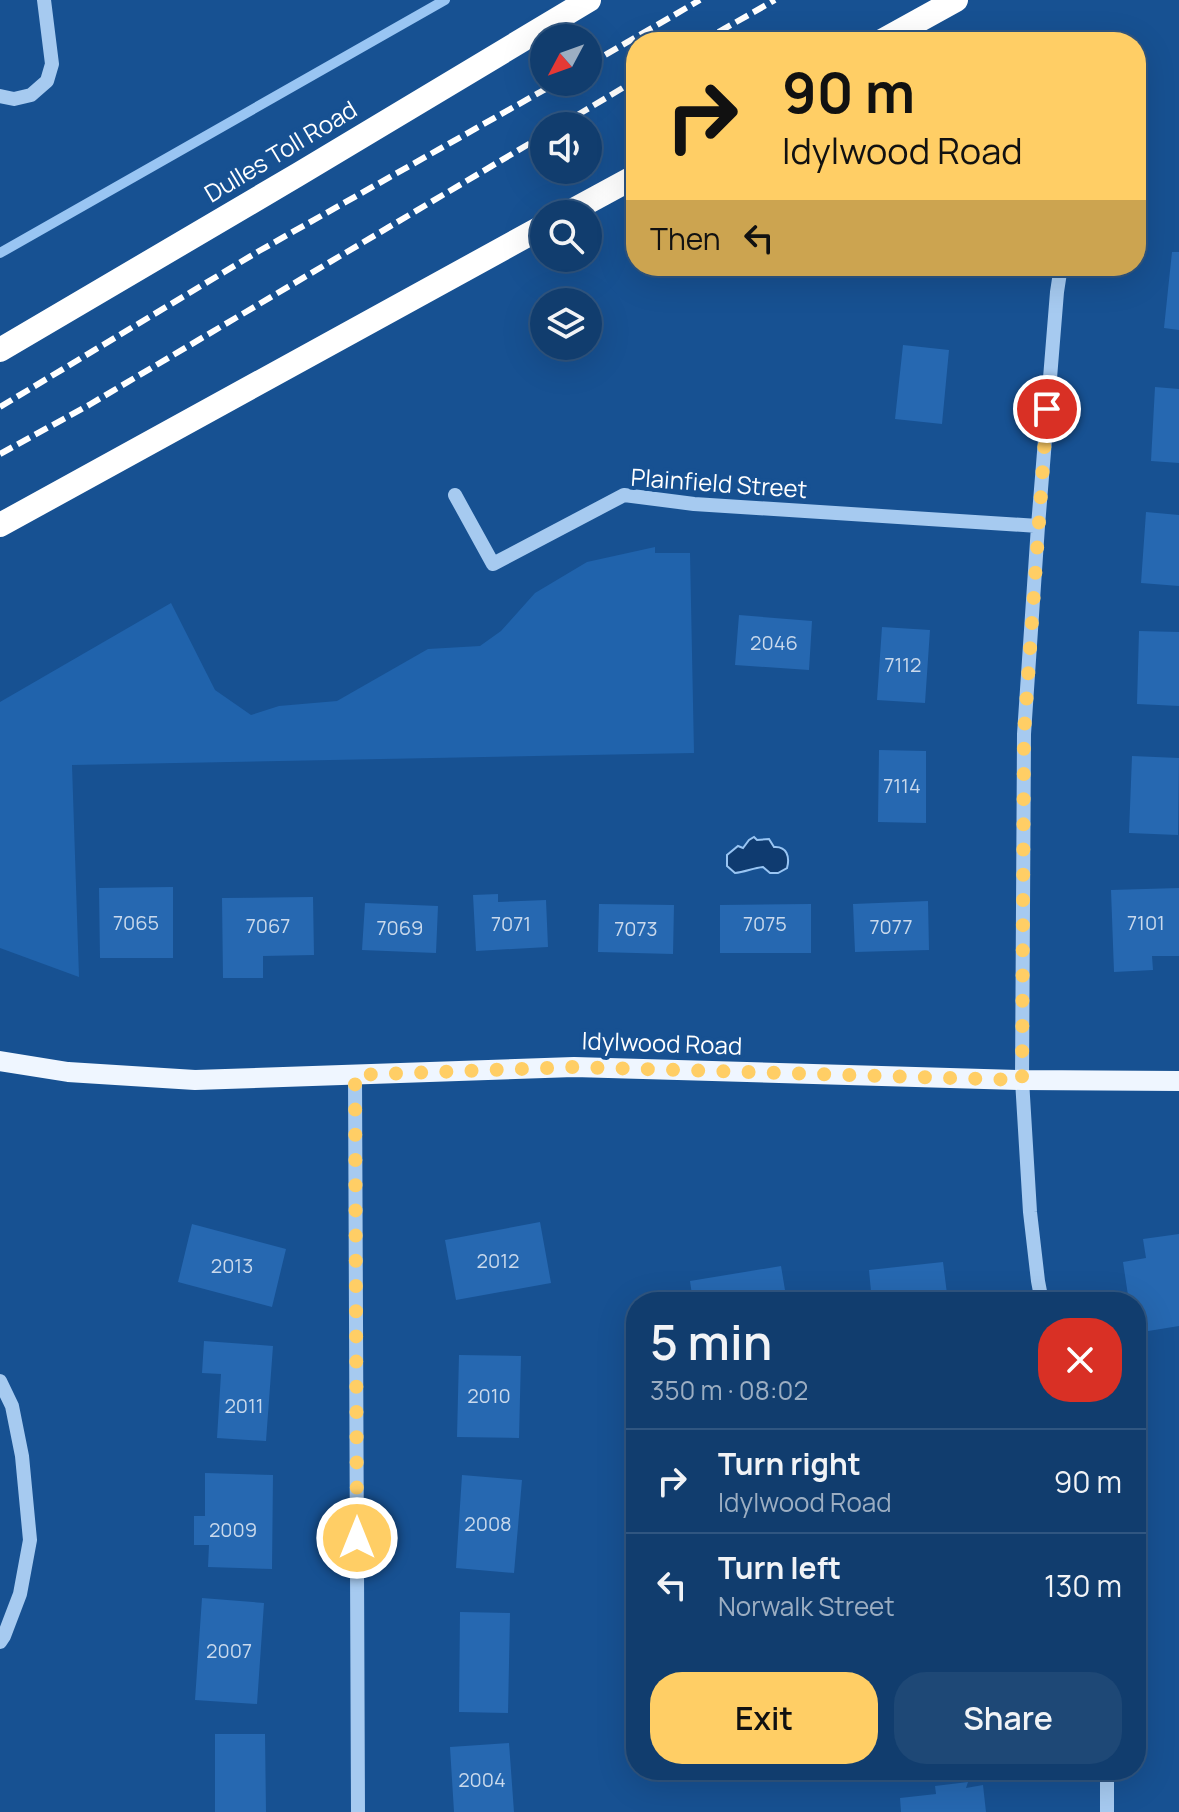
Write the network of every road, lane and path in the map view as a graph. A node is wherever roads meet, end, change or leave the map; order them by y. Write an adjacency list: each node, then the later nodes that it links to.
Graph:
1 (44, 0): 5 (street)
2 (589, 0): 10 (highway, Dulles Toll Road)
3 (956, 0): 4 (highway)
4 (898, 32)
5 (0, 96)
6 (626, 181): 7 (highway)
7 (592, 200)
8 (530, 234): 12 (highway)
9 (1059, 276): 13 (street)
10 (0, 350)
11 (455, 495): 13 (street, Plainfield Street)
12 (0, 525)
13 (1038, 526): 16 (street)
14 (0, 1061): 15 (main road, Idylwood Road)
15 (355, 1075): 16 (main road, Idylwood Road); 22 (street)
16 (1022, 1080): 17 (main road, Idylwood Road); 18 (street)
17 (1179, 1081)
18 (1040, 1292)
19 (0, 1381): 20 (street)
20 (0, 1642)
21 (1107, 1780): 23 (street)
22 (358, 1812)
23 (1107, 1812)

